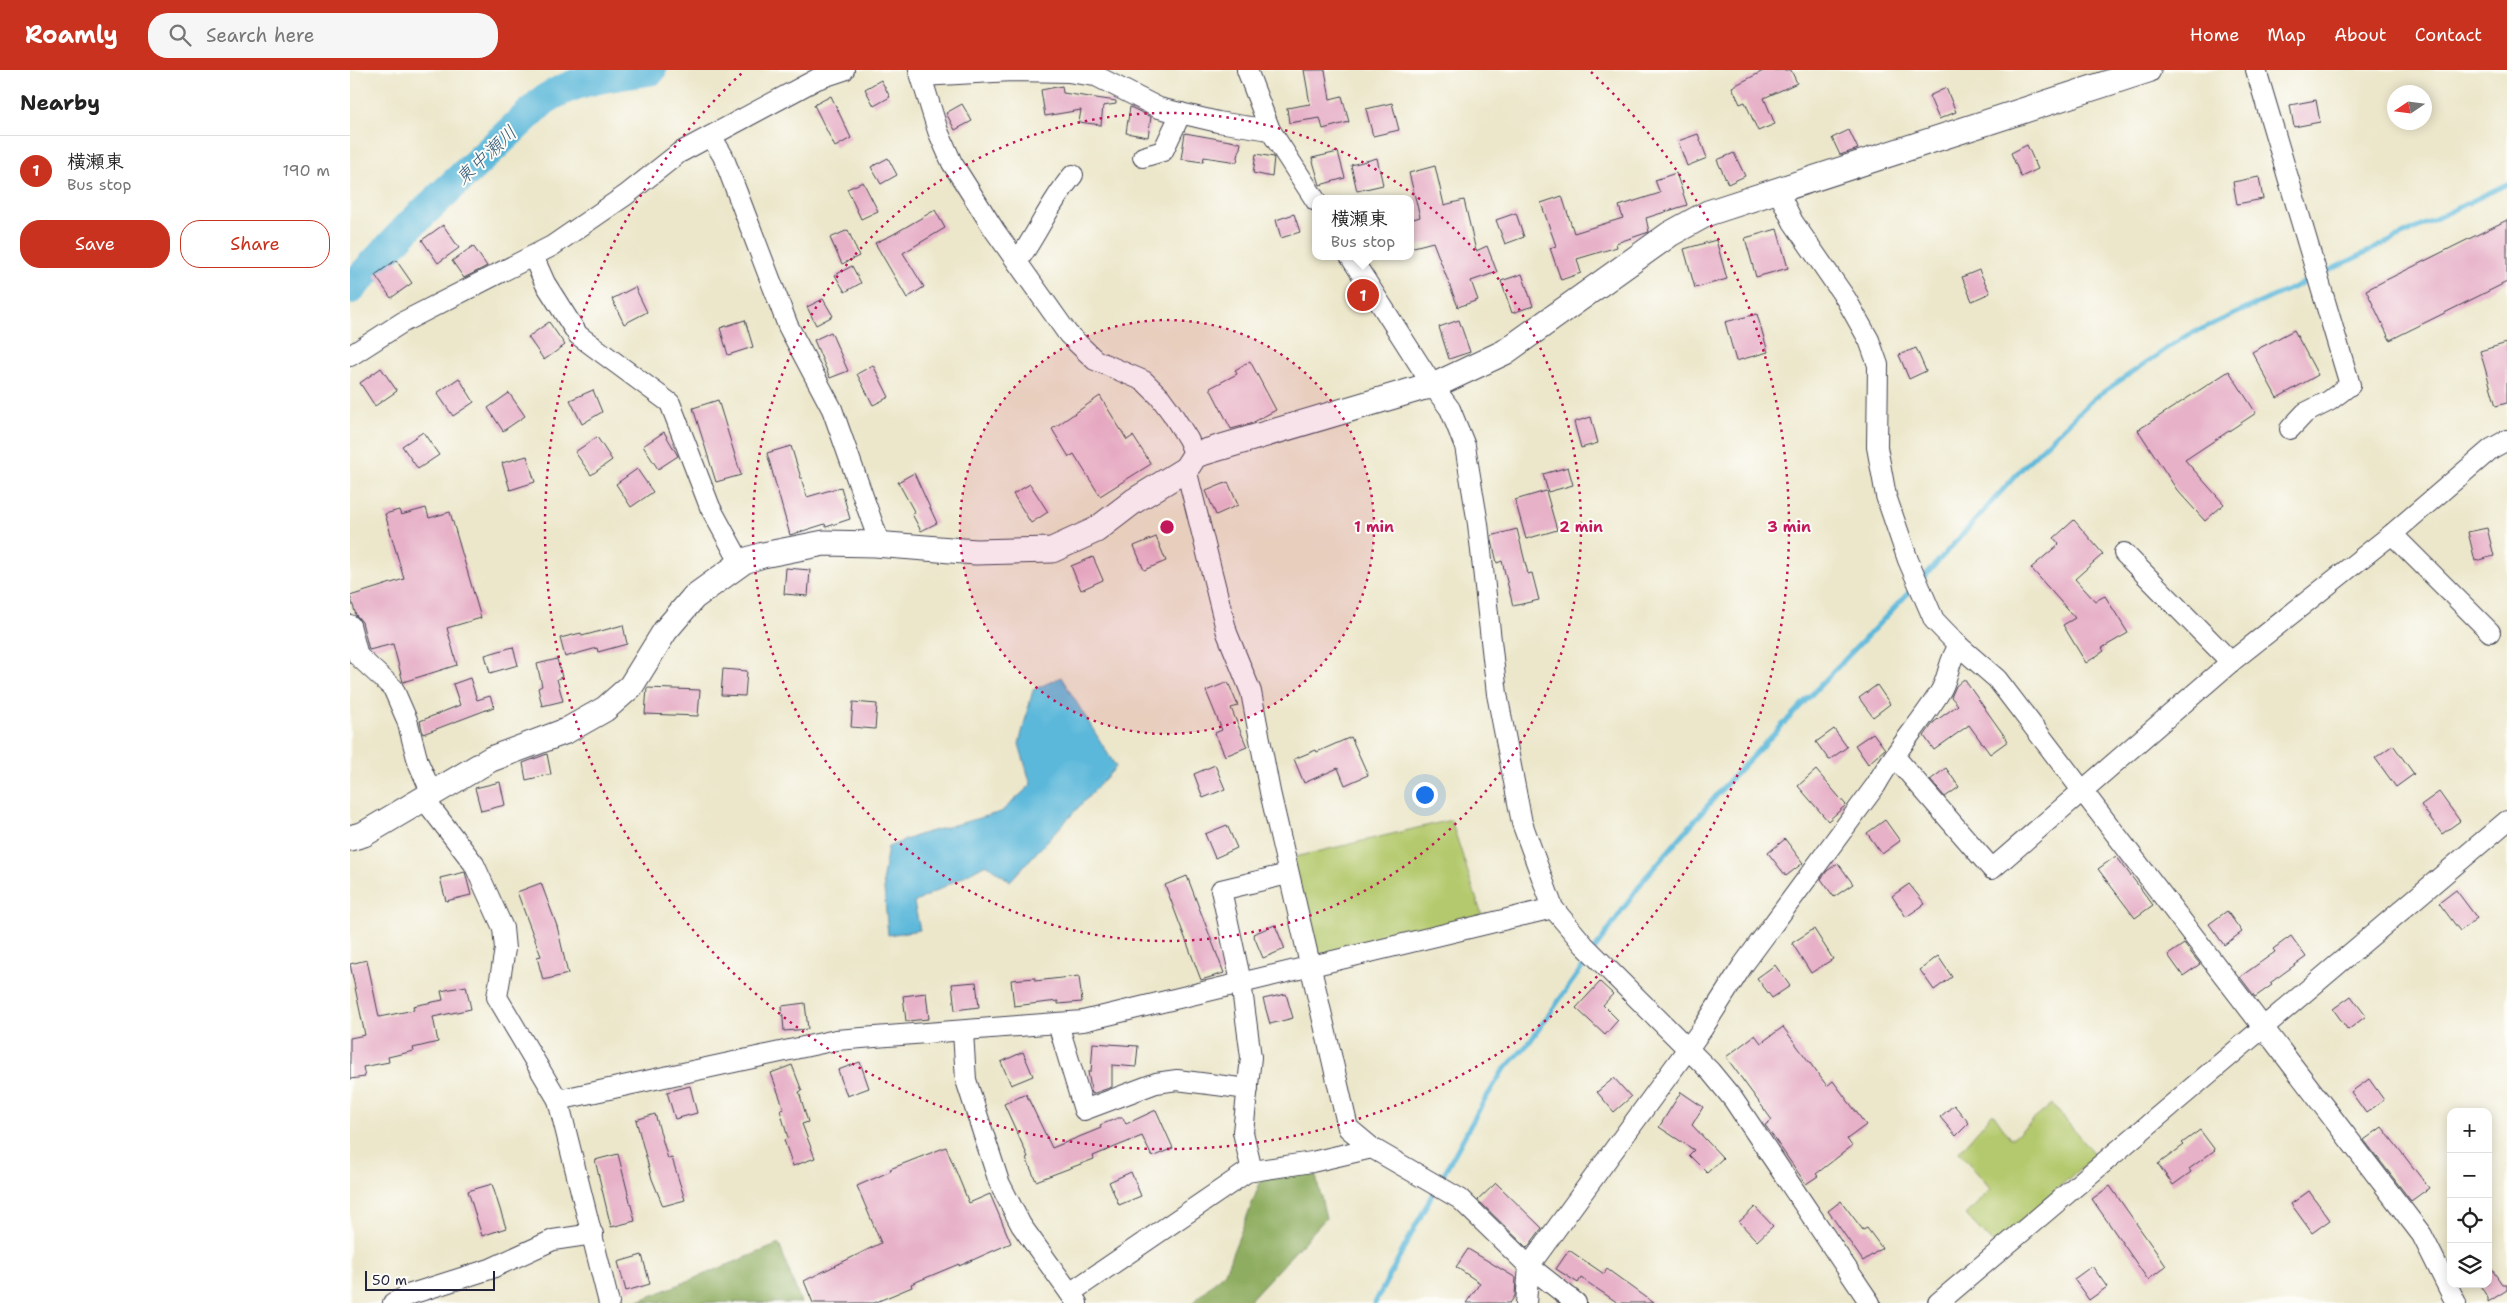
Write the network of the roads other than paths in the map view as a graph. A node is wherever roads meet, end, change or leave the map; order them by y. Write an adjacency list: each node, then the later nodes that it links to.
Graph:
1 (844, 70): 6 (street)
2 (1247, 70): 8 (street)
3 (2148, 70): 12 (street)
4 (2256, 70): 19 (street)
5 (920, 73): 7 (street); 16 (street)
6 (813, 74): 9 (street)
7 (1181, 113): 8 (street); 10 (street)
8 (1270, 130): 13 (street)
9 (711, 136): 14 (street); 23 (street)
10 (1143, 157)
11 (1073, 175): 16 (street)
12 (1777, 189): 18 (street); 28 (street)
13 (1312, 195)
14 (533, 256): 17 (street); 25 (street)
15 (1353, 260): 18 (street)
16 (1017, 262): 21 (street)
17 (350, 356)
18 (1433, 386): 21 (street); 36 (street)
19 (2290, 429)
20 (2507, 440): 22 (street)
21 (1190, 462): 23 (street); 35 (street)
22 (2392, 534): 27 (street); 29 (street)
23 (875, 544): 25 (street)
24 (2124, 552): 29 (street)
25 (741, 564): 32 (street)
26 (350, 625): 32 (street)
27 (2490, 632)
28 (1959, 646): 30 (street); 31 (street)
29 (2231, 662): 31 (street)
30 (1894, 757): 31 (street); 42 (street)
31 (2084, 790): 40 (street)
32 (428, 796): 34 (street); 44 (street)
33 (2507, 821): 40 (street)
34 (350, 838)
35 (1288, 874): 37 (street); 38 (street)
36 (1553, 908): 37 (street); 42 (street)
37 (1311, 966): 38 (street); 45 (street)
38 (1241, 982): 39 (street); 43 (street)
39 (1058, 1024): 41 (street); 43 (street)
40 (2263, 1027): 55 (street); 56 (street)
41 (963, 1032): 44 (street); 49 (street)
42 (1686, 1048): 48 (street); 54 (street)
43 (1248, 1089): 46 (street)
44 (558, 1100): 47 (street)
45 (1372, 1148): 46 (street); 48 (street)
46 (1252, 1171): 49 (street)
47 (593, 1234): 50 (street); 51 (street)
48 (1529, 1266): 52 (street); 53 (street)
49 (1073, 1298)
50 (393, 1303)
51 (609, 1303)
52 (1526, 1303)
53 (1576, 1303)
54 (1870, 1303)
55 (1938, 1303)
56 (2456, 1303)

